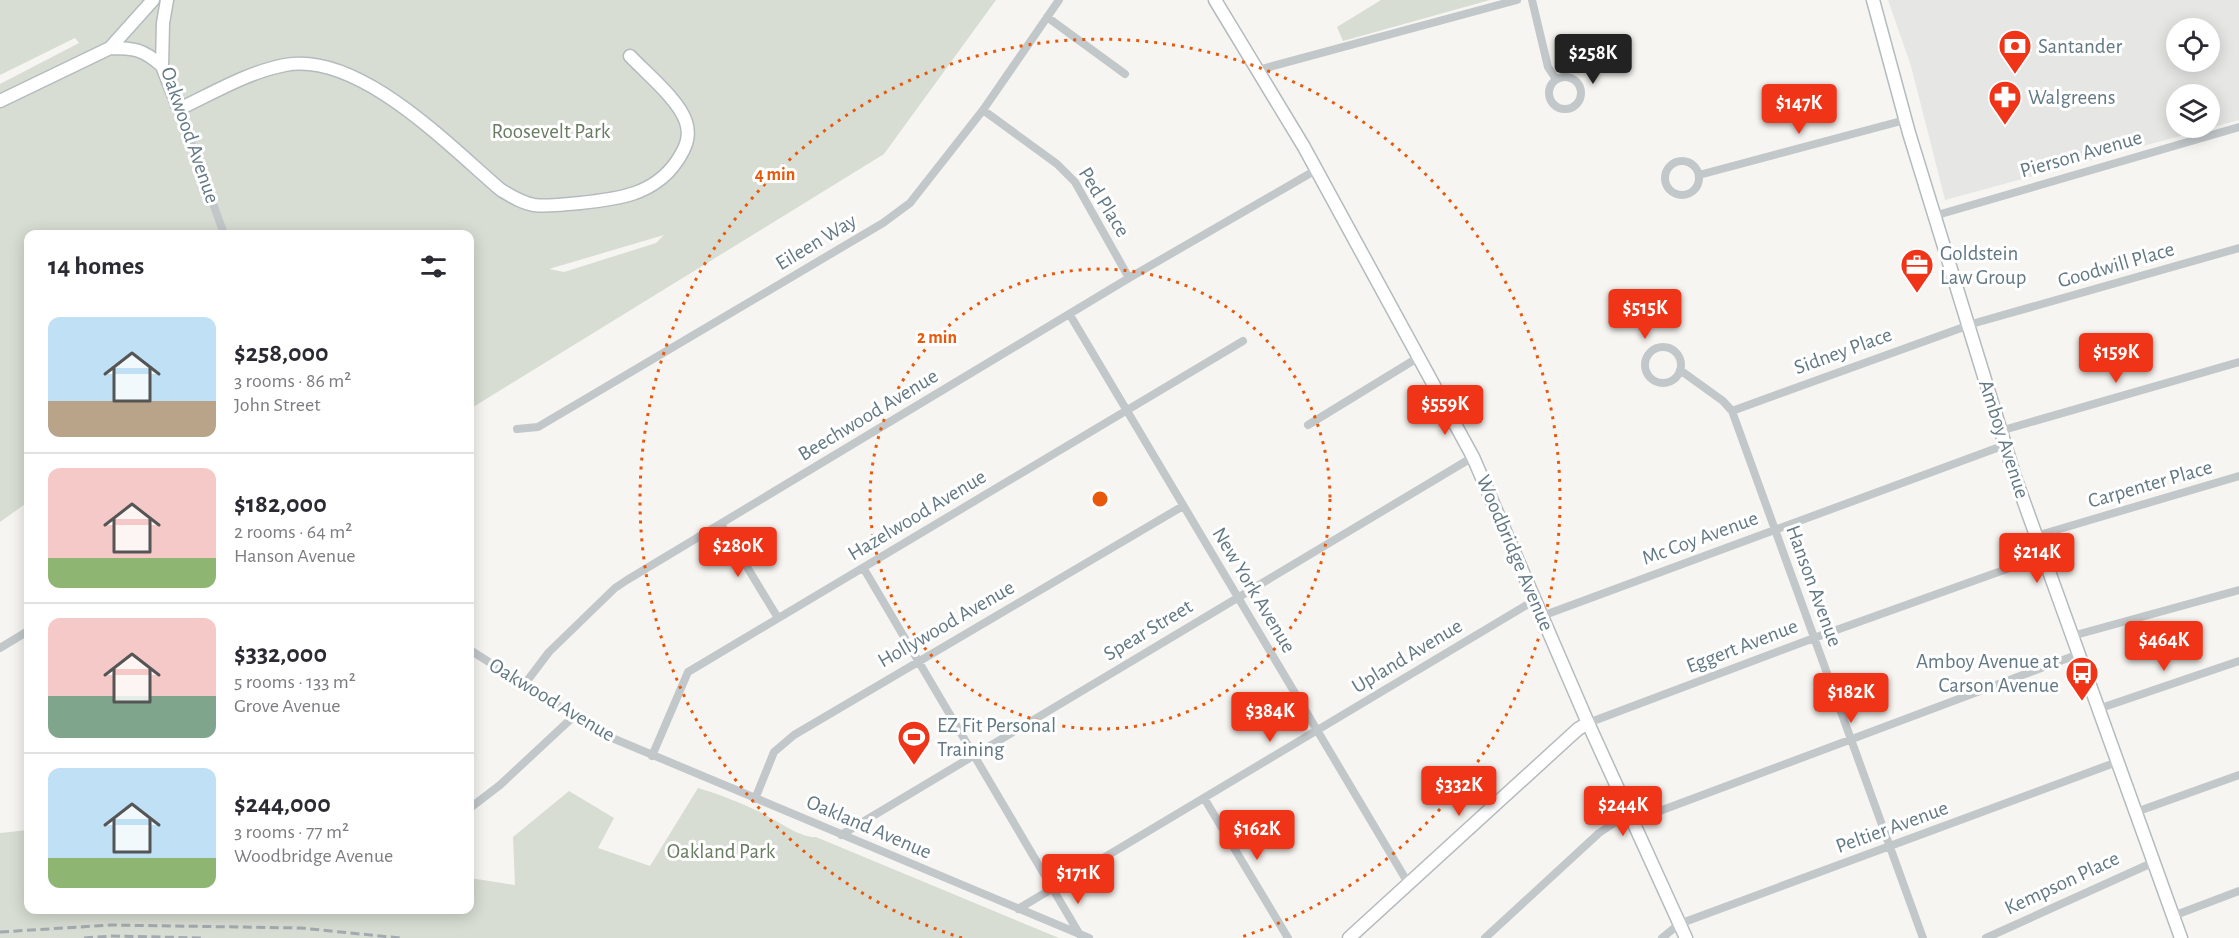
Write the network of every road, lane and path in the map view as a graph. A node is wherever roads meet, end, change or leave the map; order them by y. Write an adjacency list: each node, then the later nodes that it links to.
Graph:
1 (153, 0): 9 (street)
2 (167, 0): 11 (street, Oakwood Avenue)
3 (1059, 0): 8 (street, Eileen Way)
4 (1215, 0): 12 (street, Woodbridge Avenue)
5 (1517, 0): 12 (street)
6 (1532, 0): 14 (street)
7 (1873, 0): 18 (street, Amboy Avenue)
8 (1047, 17): 13 (street); 17 (street, Eileen Way)
9 (110, 48): 11 (street); 15 (street)
10 (630, 56): 16 (street)
11 (162, 66): 16 (street, Oakwood Avenue)
12 (1258, 70): 20 (street, Woodbridge Avenue)
13 (1125, 74)
14 (1556, 79)
15 (0, 101)
16 (179, 109): 23 (street, Oakwood Avenue)
17 (983, 110): 25 (street, Ped Place); 35 (street, Eileen Way)
18 (1905, 120): 21 (street); 22 (street, Amboy Avenue)
19 (2239, 127): 22 (street, Pierson Avenue)
20 (1316, 170): 25 (street, Beechwood Avenue); 29 (street, Woodbridge Avenue)
21 (1698, 175): 21 (street)
22 (1935, 216): 27 (street, Amboy Avenue)
23 (223, 230)
24 (2239, 248): 27 (street, Goodwill Place)
25 (1129, 278): 26 (street, Beechwood Avenue)
26 (1070, 315): 32 (street, New York Avenue); 41 (street, Beechwood Avenue)
27 (1968, 325): 33 (street, Sidney Place); 36 (street, Amboy Avenue)
28 (1243, 341): 32 (street, Hazelwood Avenue)
29 (1419, 357): 34 (street); 38 (street, Woodbridge Avenue)
30 (2239, 362): 36 (street)
31 (1680, 370): 31 (street, Hanson Avenue); 33 (street, Hanson Avenue)
32 (1126, 411): 40 (street, New York Avenue); 45 (street, Hazelwood Avenue)
33 (1732, 411): 42 (street, Hanson Avenue)
34 (1308, 425)
35 (517, 429)
36 (2000, 431): 37 (street, Amboy Avenue)
37 (2005, 445): 42 (street, Mc Coy Avenue); 43 (street, Amboy Avenue)
38 (1473, 456): 47 (street, Spear Street); 48 (street, Woodbridge Avenue)
39 (2239, 476): 43 (street, Carpenter Place)
40 (1183, 506): 47 (street, New York Avenue); 57 (street, Hollywood Avenue)
41 (721, 524): 50 (street); 59 (street, Beechwood Avenue)
42 (1774, 530): 49 (street, Mc Coy Avenue); 53 (street, Hanson Avenue)
43 (2036, 536): 44 (street, Amboy Avenue)
44 (2043, 556): 52 (street, Amboy Avenue); 53 (street, Eggert Avenue)
45 (864, 568): 50 (street, Hazelwood Avenue); 57 (street)
46 (2239, 590): 52 (street)
47 (1238, 597): 63 (street, New York Avenue); 66 (street, Spear Street)
48 (1535, 600): 49 (street, Woodbridge Avenue); 63 (street, Upland Avenue)
49 (1542, 616): 62 (street, Woodbridge Avenue)
50 (778, 618): 67 (street, Hazelwood Avenue)
51 (24, 633): 54 (street)
52 (2072, 636): 56 (street, Amboy Avenue)
53 (1814, 638): 62 (street, Eggert Avenue); 64 (street, Hanson Avenue)
54 (0, 648)
55 (474, 653): 59 (street, Oakwood Avenue)
56 (2079, 654): 60 (street, Amboy Avenue); 64 (street)
57 (920, 661): 66 (street); 71 (street, Hollywood Avenue)
58 (2239, 661): 60 (street)
59 (524, 685): 61 (street, Oakwood Avenue)
60 (2098, 709): 68 (street, Amboy Avenue)
61 (573, 717): 65 (street, Oakwood Avenue); 72 (street)
62 (1588, 723): 74 (street, Woodbridge Avenue); 78 (street)
63 (1317, 730): 70 (street, Upland Avenue); 78 (street, New York Avenue)
64 (1851, 738): 74 (street); 76 (street, Hanson Avenue)
65 (635, 749): 67 (street, Oakland Avenue)
66 (975, 755): 75 (street, Spear Street); 79 (street)
67 (652, 756): 71 (street, Oakland Avenue)
68 (2117, 762): 73 (street, Amboy Avenue); 76 (street, Peltier Avenue)
69 (2239, 774): 73 (street)
70 (1204, 798): 79 (street, Upland Avenue); 85 (street)
71 (755, 799): 75 (street, Oakland Avenue)
72 (474, 805)
73 (2136, 812): 77 (street, Amboy Avenue)
74 (1631, 817): 83 (street, Woodbridge Avenue); 87 (street)
75 (841, 835): 81 (street, Oakland Avenue)
76 (1890, 847): 83 (street, Peltier Avenue); 90 (street, Hanson Avenue)
77 (2154, 862): 82 (street, Amboy Avenue); 91 (street, Kempson Place)
78 (1408, 883): 86 (street)
79 (1053, 888): 81 (street, Upland Avenue); 84 (street)
80 (2239, 891): 82 (street)
81 (1018, 909): 84 (street, Oakland Avenue)
82 (2173, 916): 92 (street, Amboy Avenue)
83 (1679, 924): 88 (street, Peltier Avenue); 89 (street, Woodbridge Avenue)
84 (1085, 936)
85 (1288, 938)
86 (1349, 938)
87 (1485, 938)
88 (1662, 938)
89 (1686, 938)
90 (1923, 938)
91 (1986, 938)
92 (2181, 938)

